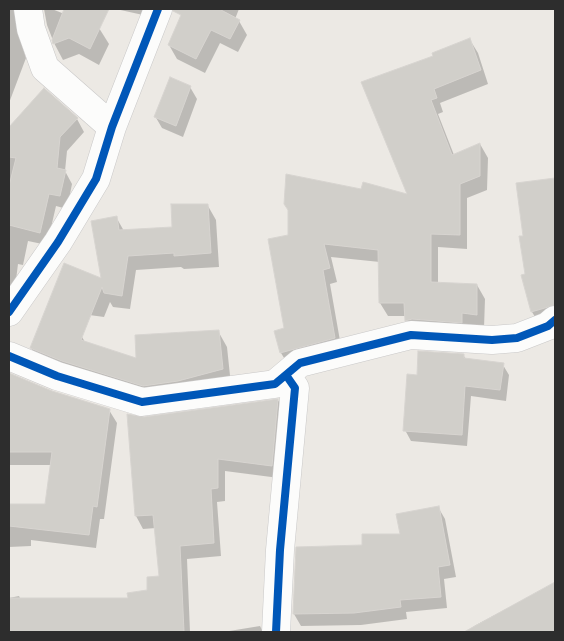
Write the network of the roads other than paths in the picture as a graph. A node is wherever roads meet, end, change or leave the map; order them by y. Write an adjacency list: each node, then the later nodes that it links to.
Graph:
1 (28, 9): 3 (street)
2 (158, 9): 3 (street)
3 (112, 127): 4 (street)
4 (9, 312)
5 (555, 320): 7 (street)
6 (9, 356): 7 (street)
7 (286, 375): 8 (street)
8 (276, 632)

